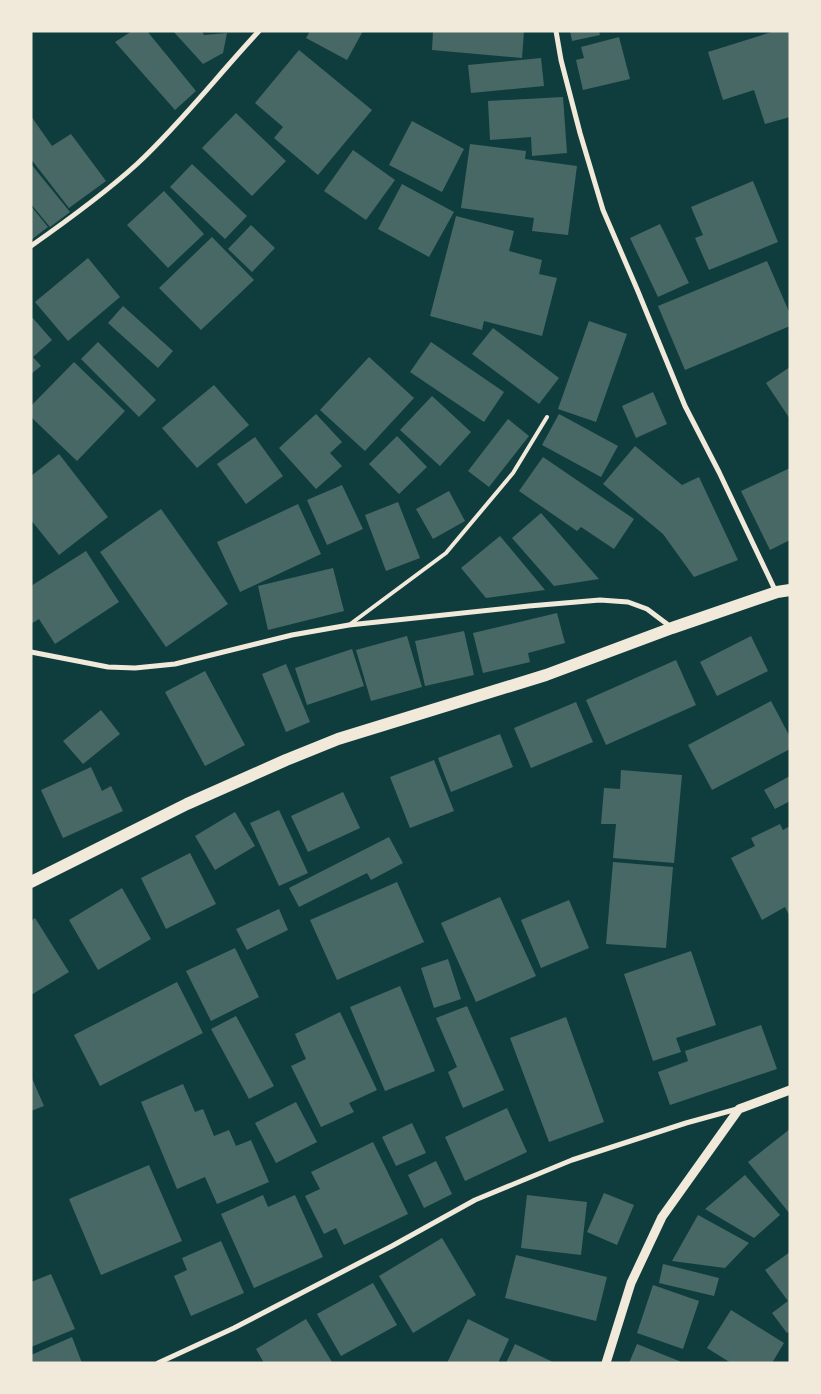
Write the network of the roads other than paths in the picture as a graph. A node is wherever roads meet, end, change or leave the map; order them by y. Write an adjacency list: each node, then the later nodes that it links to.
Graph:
1 (259, 31): 3 (street)
2 (556, 31): 6 (street)
3 (31, 246)
4 (547, 417): 7 (lane)
5 (790, 590): 6 (main road)
6 (777, 592): 8 (main road)
7 (349, 625): 8 (street); 9 (street)
8 (672, 628): 10 (main road)
9 (31, 652)
10 (31, 882)
11 (790, 1090): 12 (street)
12 (739, 1109): 13 (street); 14 (street)
13 (158, 1363)
14 (606, 1363)

